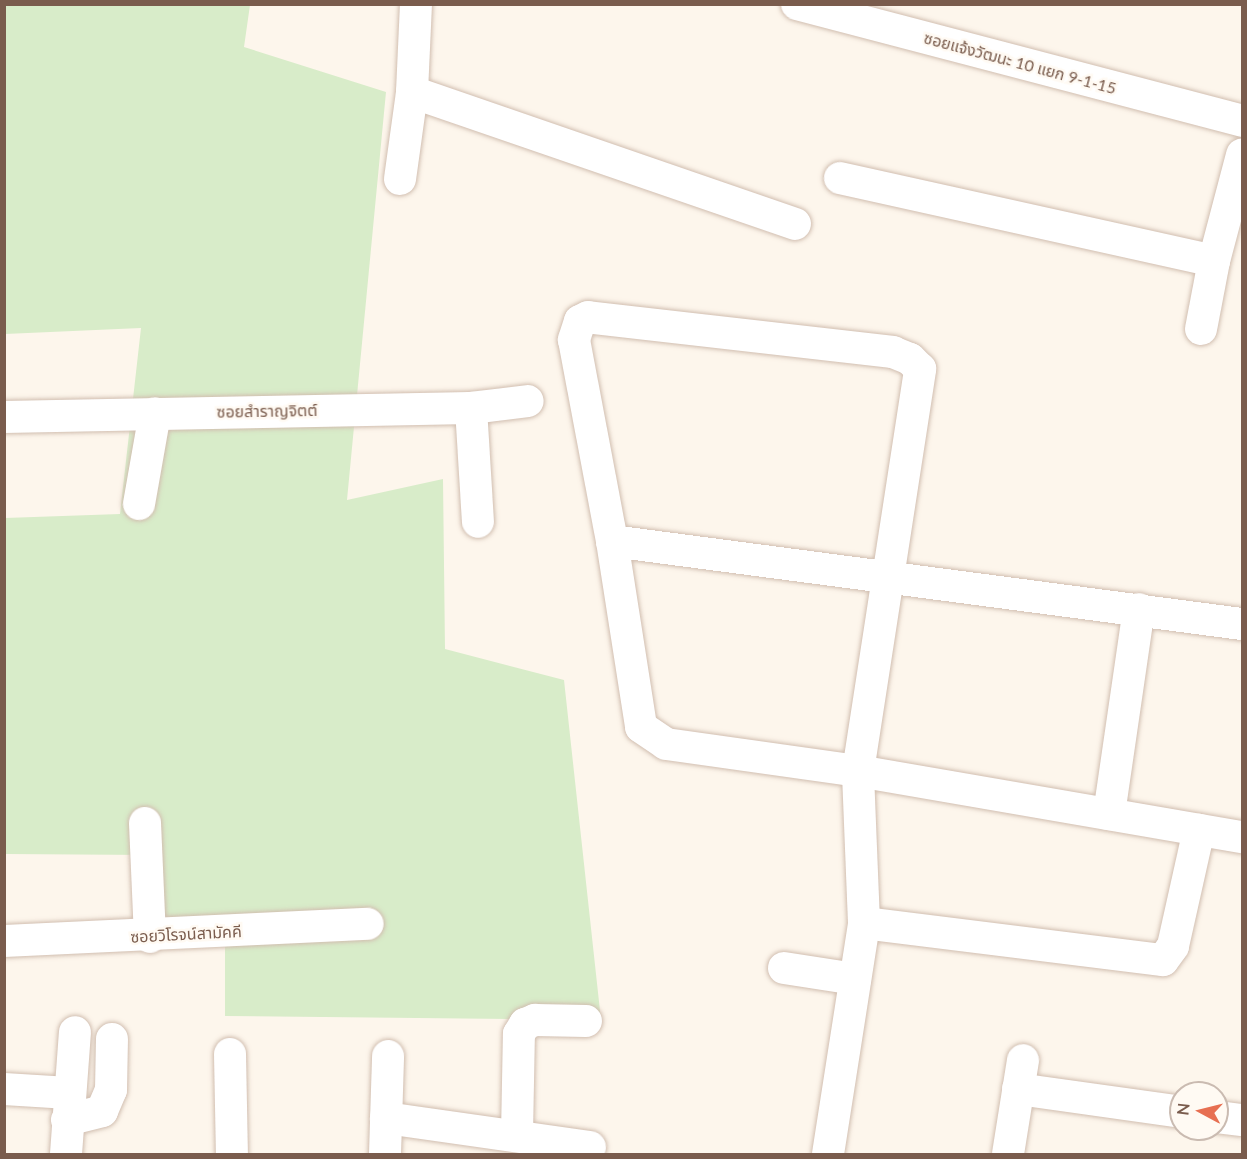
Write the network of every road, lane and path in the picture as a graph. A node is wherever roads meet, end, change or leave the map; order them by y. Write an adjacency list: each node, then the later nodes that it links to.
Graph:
1 (416, 4): 3 (street)
2 (797, 4): 4 (street, ซอยแจ้งวัฒนะ 10 แยก 9-1-15)
3 (412, 92): 7 (street); 8 (street)
4 (1242, 121)
5 (1242, 155): 9 (street)
6 (840, 178): 9 (street)
7 (400, 179)
8 (795, 224)
9 (1214, 261): 10 (street)
10 (1201, 329)
11 (528, 401): 12 (street, ซอยสำราญจิตต์)
12 (471, 408): 13 (street, ซอยสำราญจิตต์); 16 (street)
13 (154, 413): 14 (street, ซอยสำราญจิตต์); 15 (street)
14 (4, 417)
15 (139, 504)
16 (478, 522)
17 (612, 541): 18 (street); 18 (street); 21 (street)
18 (889, 575): 19 (street); 21 (street)
19 (1139, 609): 20 (street); 22 (street)
20 (1242, 624)
21 (858, 771): 22 (street); 26 (street)
22 (1109, 814): 24 (street)
23 (145, 823): 28 (street)
24 (1198, 830): 25 (street); 26 (street)
25 (1242, 837)
26 (864, 923): 31 (street)
27 (368, 924): 28 (street, ซอยวิโรจน์สามัคคี)
28 (150, 937): 29 (street, ซอยวิโรจน์สามัคคี)
29 (4, 941)
30 (784, 968): 31 (street)
31 (855, 979): 46 (street)
32 (586, 1021): 41 (street)
33 (75, 1032): 38 (street)
34 (112, 1039): 38 (street)
35 (230, 1054): 44 (street)
36 (388, 1056): 40 (street)
37 (4, 1089): 38 (street)
38 (68, 1106): 43 (street)
39 (1169, 1109): 47 (street)
40 (386, 1118): 41 (street); 45 (street)
41 (516, 1134): 42 (street)
42 (590, 1147)
43 (66, 1155)
44 (232, 1155)
45 (385, 1155)
46 (828, 1155)
47 (1008, 1155)

